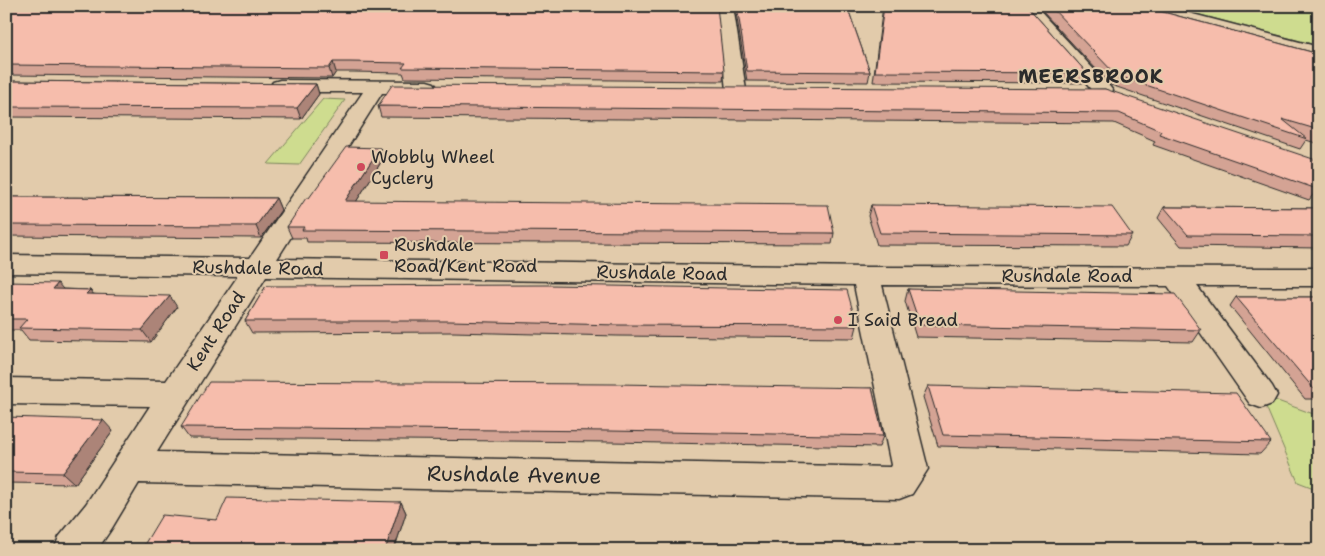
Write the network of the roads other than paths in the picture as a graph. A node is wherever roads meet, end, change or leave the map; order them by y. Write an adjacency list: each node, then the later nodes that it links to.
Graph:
1 (725, 6): 9 (street)
2 (1026, 6): 11 (street)
3 (1143, 6): 4 (street)
4 (1319, 54)
5 (260, 86): 6 (street)
6 (376, 87): 7 (street); 13 (street, Kent Road)
7 (448, 87)
8 (716, 89): 9 (street)
9 (736, 90): 10 (street)
10 (756, 90)
11 (1102, 93)
12 (6, 264): 13 (street, Rushdale Road)
13 (258, 268): 14 (street, Rushdale Road); 18 (street, Kent Road)
14 (866, 276): 15 (street, Rushdale Road); 20 (street, Rushdale Avenue)
15 (1176, 277): 16 (street, Rushdale Road); 19 (street)
16 (1319, 277)
17 (6, 391): 18 (street)
18 (174, 394): 20 (street, Kent Road)
19 (1261, 395)
20 (129, 467): 21 (street, Kent Road)
21 (73, 550)

